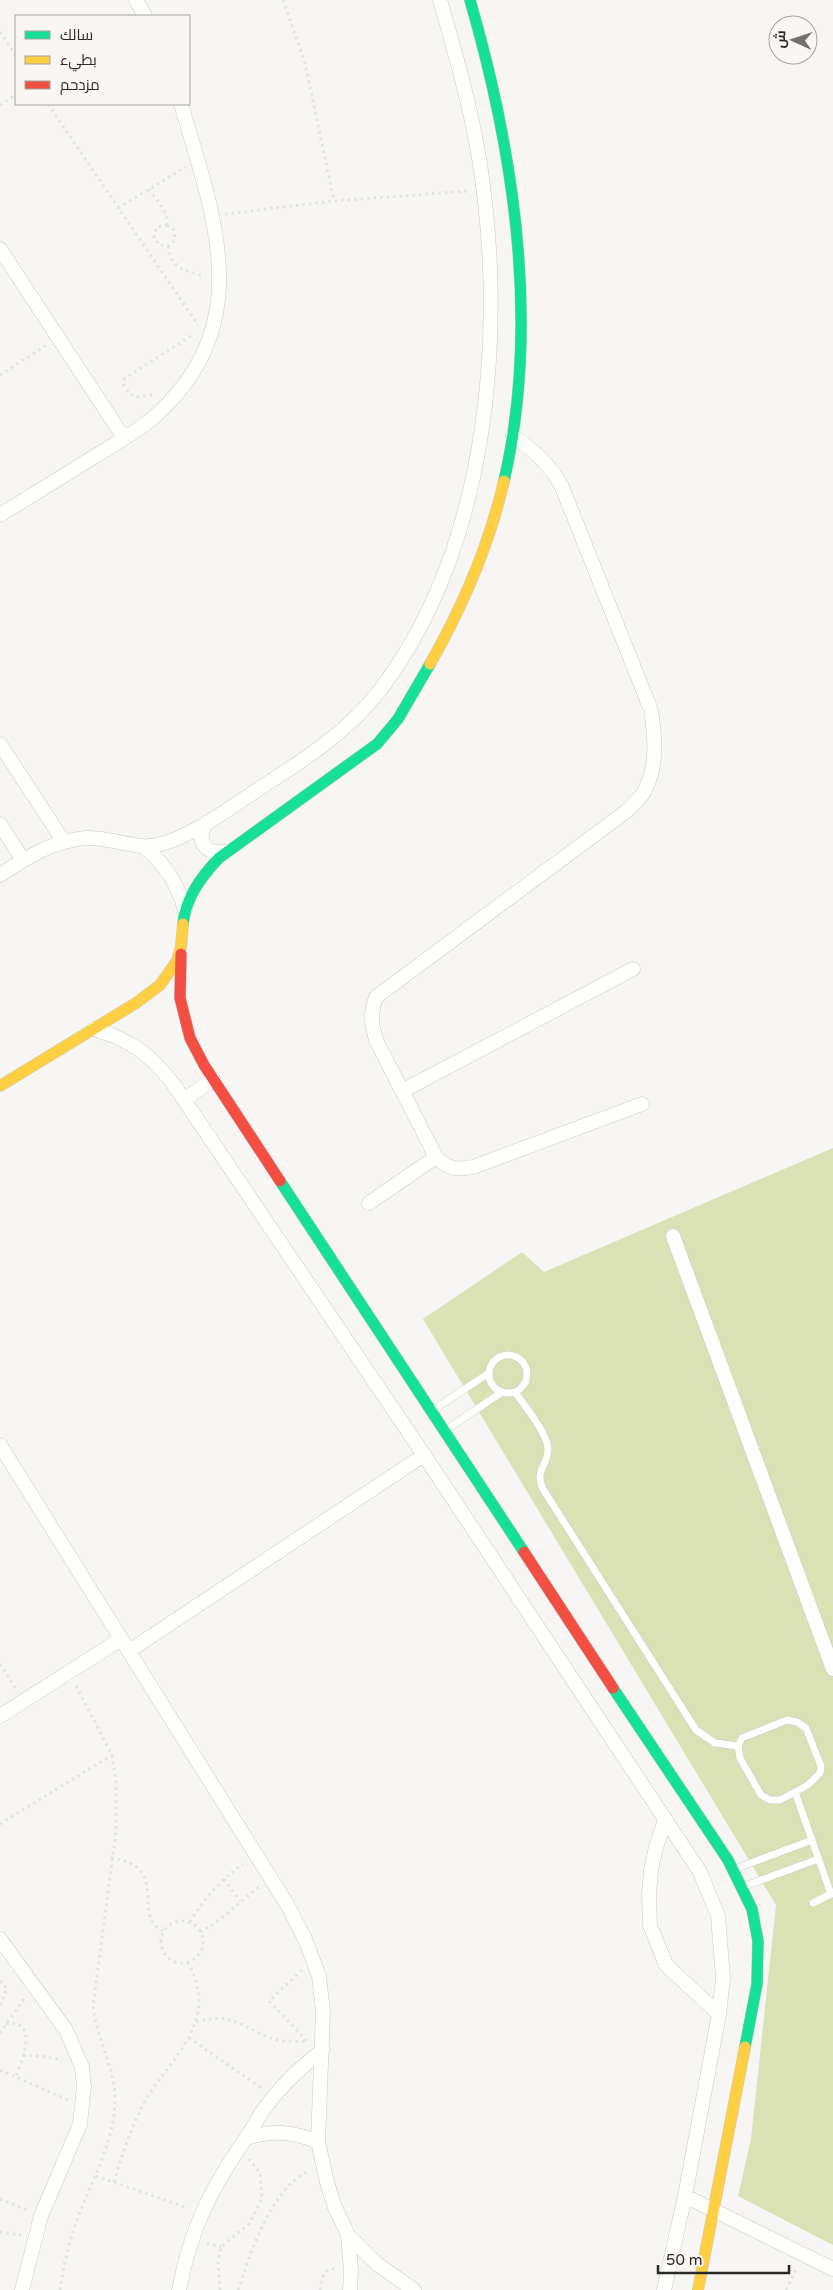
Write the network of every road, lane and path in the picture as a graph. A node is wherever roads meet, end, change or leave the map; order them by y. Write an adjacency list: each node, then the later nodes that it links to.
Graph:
1 (136, 0): 5 (street)
2 (283, 0): 15 (path)
3 (440, 0): 14 (street)
4 (470, 0): 25 (street)
5 (144, 15)
6 (0, 32): 7 (path)
7 (15, 54)
8 (15, 96): 11 (path)
9 (49, 105): 16 (path)
10 (182, 105): 12 (street)
11 (0, 106)
12 (197, 160): 13 (path); 17 (street)
13 (149, 189): 16 (path); 18 (path)
14 (483, 190): 15 (path); 29 (street)
15 (334, 201): 17 (path)
16 (118, 208): 24 (path)
17 (212, 216): 21 (street)
18 (167, 225): 19 (path); 19 (path)
19 (168, 246): 21 (path)
20 (0, 249): 22 (street)
21 (220, 280): 26 (street)
22 (58, 338): 23 (path); 26 (street)
23 (0, 376)
24 (156, 393)
25 (513, 436): 33 (street); 42 (street)
26 (124, 438): 27 (street)
27 (0, 515)
28 (0, 744): 31 (street)
29 (206, 823): 32 (street); 33 (street)
30 (0, 824): 34 (street)
31 (64, 842): 32 (street); 34 (street)
32 (144, 847): 36 (street)
33 (225, 852): 36 (street)
34 (23, 860): 35 (street)
35 (0, 874)
36 (185, 910): 37 (street)
37 (181, 954): 39 (street); 40 (street)
38 (633, 969): 42 (street)
39 (94, 1029): 41 (street); 43 (street)
40 (213, 1079): 43 (street); 51 (street)
41 (0, 1086)
42 (402, 1091): 45 (street)
43 (184, 1100): 54 (street)
44 (642, 1104): 45 (street)
45 (436, 1157): 46 (street)
46 (369, 1203)
47 (673, 1236): 57 (street)
48 (489, 1373): 49 (lane); 50 (lane); 51 (lane)
49 (502, 1392): 50 (lane); 52 (lane)
50 (515, 1392): 61 (lane)
51 (430, 1411): 52 (street)
52 (444, 1431): 70 (street)
53 (0, 1445): 55 (street)
54 (424, 1455): 55 (street); 64 (street)
55 (125, 1645): 58 (street); 67 (street)
56 (0, 1664): 59 (path)
57 (833, 1669)
58 (69, 1672): 59 (street); 62 (path)
59 (24, 1701): 60 (street)
60 (0, 1716)
61 (738, 1746): 63 (lane); 63 (lane)
62 (112, 1756): 65 (path); 68 (path)
63 (795, 1792): 66 (lane)
64 (665, 1820): 86 (street); 86 (street)
65 (0, 1824)
66 (812, 1840): 69 (lane); 70 (lane)
67 (258, 1857): 71 (street); 72 (path)
68 (111, 1858): 78 (path); 102 (path)
69 (818, 1858): 73 (lane); 74 (lane)
70 (732, 1870): 73 (street)
71 (271, 1879): 75 (path); 81 (street)
72 (224, 1880): 75 (path); 77 (path)
73 (742, 1887): 106 (street)
74 (832, 1894): 76 (lane)
75 (240, 1901): 79 (path)
76 (812, 1903)
77 (190, 1922): 78 (path); 79 (path)
78 (163, 1931): 82 (path)
79 (200, 1932): 82 (path)
80 (1, 1942): 84 (street)
81 (314, 1959): 91 (path); 92 (street)
82 (188, 1963): 87 (path)
83 (0, 1981): 85 (path)
84 (34, 1985): 88 (path); 94 (street)
85 (0, 2006)
86 (719, 2014): 104 (street)
87 (196, 2022): 90 (path); 91 (path)
88 (6, 2024): 89 (path); 93 (path)
89 (0, 2033)
90 (189, 2038): 97 (path); 103 (path)
91 (307, 2041): 92 (path)
92 (323, 2043): 97 (street); 99 (street)
93 (23, 2055): 94 (path); 96 (path)
94 (82, 2067): 98 (street)
95 (0, 2070): 96 (path)
96 (16, 2076): 98 (path)
97 (274, 2097): 100 (street)
98 (83, 2107): 108 (street)
99 (318, 2142): 100 (street); 101 (street)
100 (243, 2143): 107 (street); 119 (path)
101 (322, 2167): 110 (street); 120 (path)
102 (96, 2176): 103 (path); 117 (path)
103 (114, 2182): 107 (path)
104 (685, 2196): 106 (street); 123 (street)
105 (0, 2199): 108 (path)
106 (714, 2208): 112 (street); 124 (street)
107 (201, 2213): 118 (street)
108 (41, 2216): 111 (street)
109 (0, 2232): 111 (path)
110 (348, 2235): 114 (street); 115 (street)
111 (34, 2237): 116 (street)
112 (804, 2254): 113 (street); 125 (path)
113 (833, 2269)
114 (351, 2272): 121 (path); 122 (street)
115 (405, 2288)
116 (22, 2290)
117 (60, 2290)
118 (179, 2290)
119 (220, 2290)
120 (238, 2290)
121 (320, 2290)
122 (350, 2290)
123 (664, 2290)
124 (698, 2290)
125 (786, 2290)

